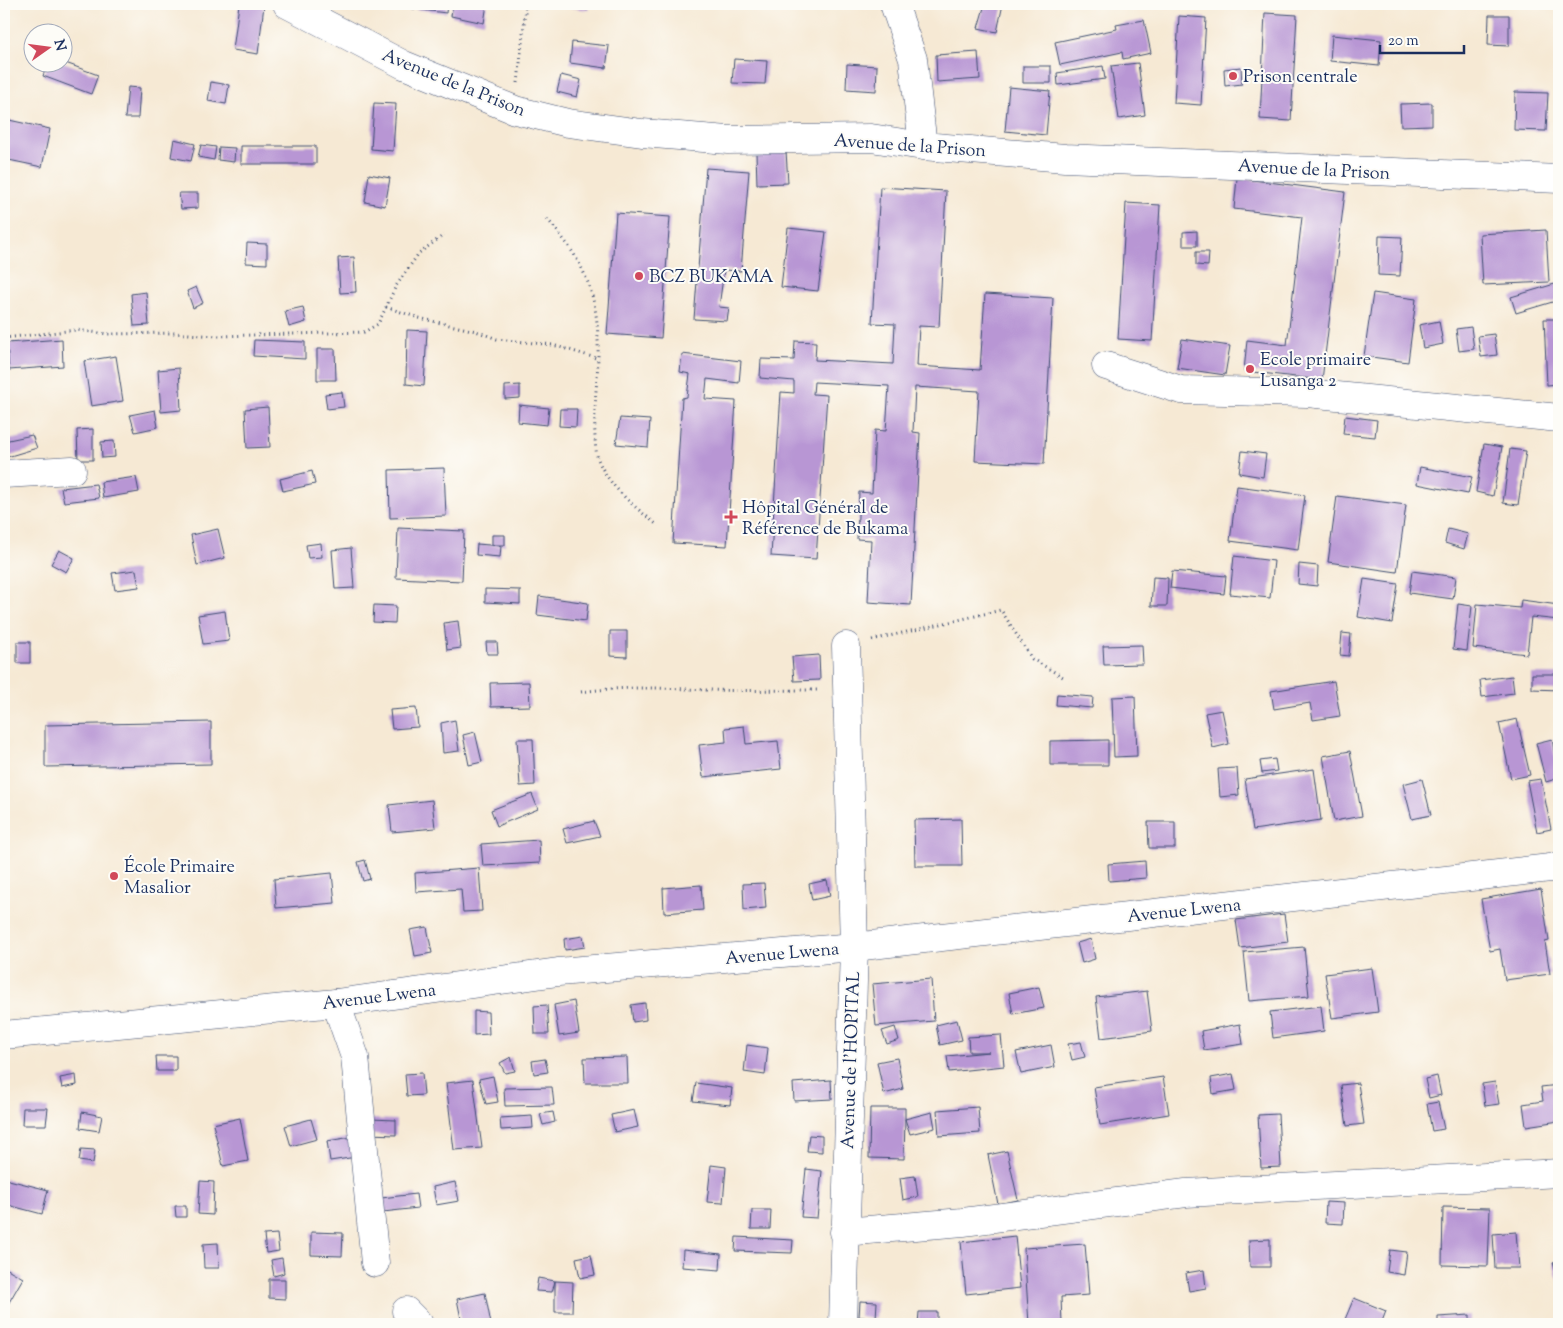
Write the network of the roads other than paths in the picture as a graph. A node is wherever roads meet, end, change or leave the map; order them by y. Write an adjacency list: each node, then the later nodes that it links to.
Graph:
1 (287, 4): 3 (street, Avenue de la Prison)
2 (894, 4): 3 (street)
3 (923, 146): 4 (street, Avenue de la Prison)
4 (1559, 180)
5 (1106, 366): 6 (street)
6 (1559, 418)
7 (72, 470): 8 (street)
8 (4, 474)
9 (846, 646): 11 (street, Avenue de l'HOPITAL)
10 (1559, 867): 11 (street, Avenue Lwena)
11 (854, 948): 12 (street, Avenue Lwena); 15 (street, Avenue de l'HOPITAL)
12 (336, 1003): 13 (street, Avenue Lwena); 16 (street)
13 (4, 1036)
14 (1559, 1173): 15 (street)
15 (844, 1232): 17 (street, Avenue de l'HOPITAL)
16 (376, 1264)
17 (843, 1324)

